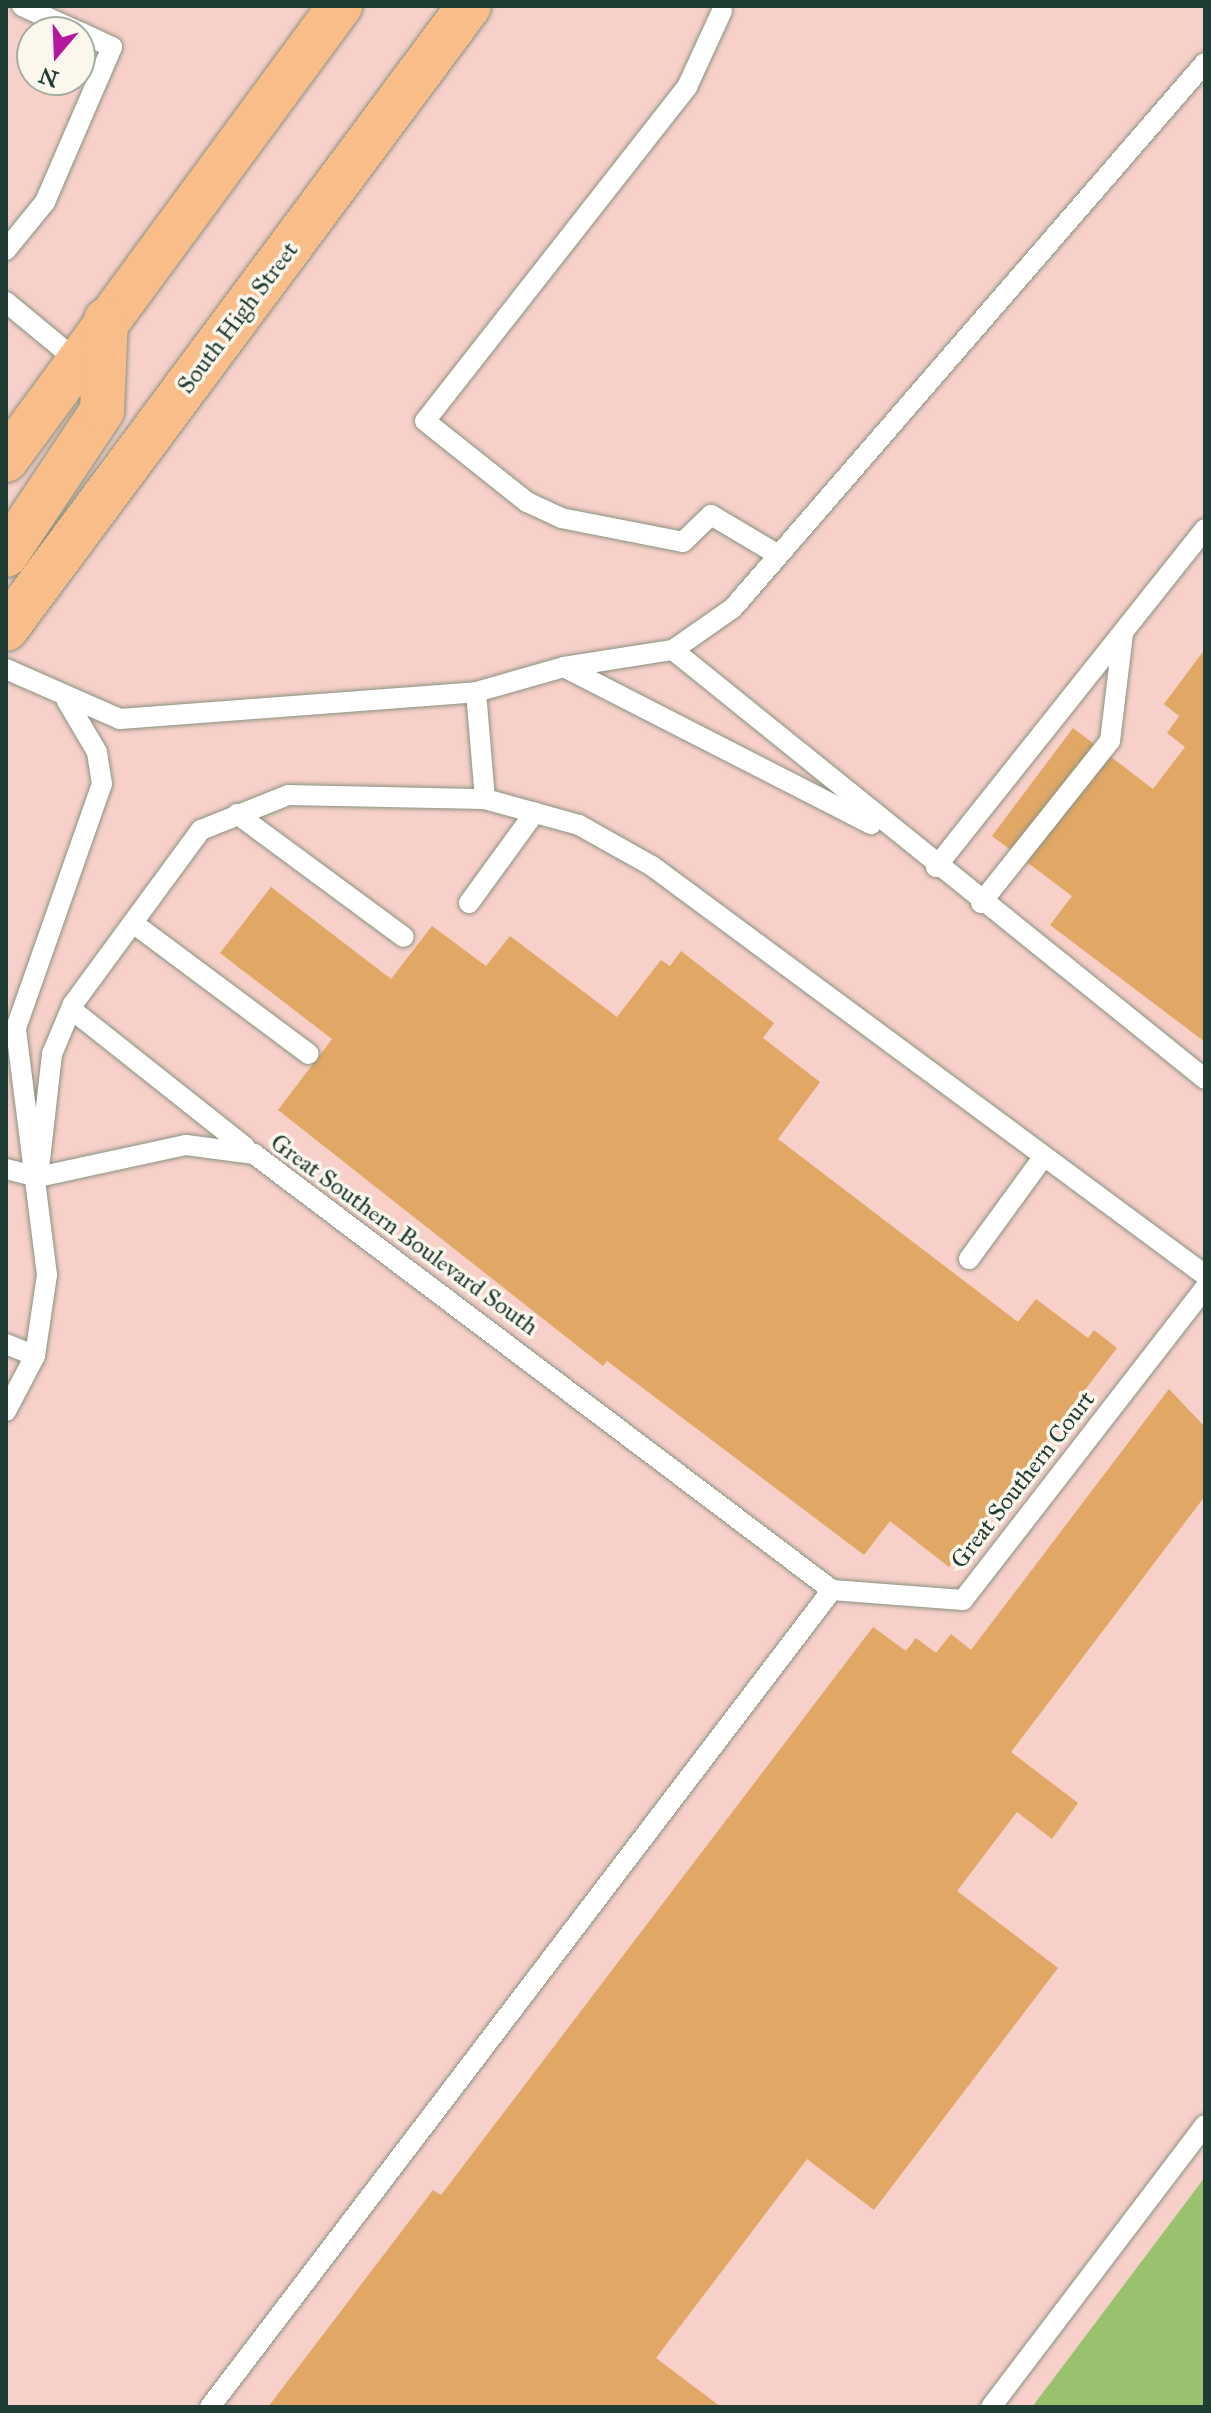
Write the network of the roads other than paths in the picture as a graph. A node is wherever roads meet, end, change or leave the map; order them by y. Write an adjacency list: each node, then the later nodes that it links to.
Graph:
1 (22, 6): 5 (lane)
2 (469, 6): 18 (main road, South High Street)
3 (721, 8): 16 (lane)
4 (333, 9): 12 (main road)
5 (44, 16)
6 (96, 40): 8 (lane)
7 (1205, 63): 16 (lane)
8 (96, 84)
9 (91, 96): 10 (lane)
10 (6, 250)
11 (6, 302): 13 (lane)
12 (106, 320): 13 (main road); 17 (main road)
13 (76, 360): 14 (main road)
14 (6, 460)
15 (1205, 529): 19 (lane)
16 (777, 554): 20 (lane)
17 (6, 555)
18 (6, 629)
19 (1123, 632): 29 (lane); 31 (lane)
20 (673, 650): 21 (lane); 28 (lane)
21 (564, 667): 23 (lane); 28 (lane)
22 (6, 669): 24 (lane)
23 (476, 692): 24 (lane); 25 (lane)
24 (67, 701): 35 (lane)
25 (485, 799): 26 (lane); 27 (lane)
26 (535, 812): 30 (lane); 39 (lane)
27 (237, 814): 32 (lane); 33 (lane)
28 (896, 836): 29 (lane)
29 (936, 867): 31 (lane)
30 (469, 903)
31 (981, 903): 37 (lane)
32 (133, 923): 34 (lane); 36 (lane)
33 (404, 937)
34 (71, 1009): 38 (lane); 41 (lane)
35 (11, 1027): 41 (lane)
36 (309, 1054)
37 (1205, 1079)
38 (254, 1154): 41 (lane, Great Southern Boulevard South); 48 (lane, Great Southern Boulevard South)
39 (1044, 1156): 42 (lane); 43 (lane)
40 (6, 1169): 41 (lane)
41 (38, 1177): 46 (lane)
42 (969, 1259)
43 (1205, 1275)
44 (1205, 1288): 48 (lane, Great Southern Court)
45 (6, 1344): 46 (lane)
46 (35, 1356): 47 (lane)
47 (6, 1411)
48 (832, 1590): 50 (lane)
49 (1205, 2125): 51 (lane)
50 (210, 2407)
51 (991, 2407)

